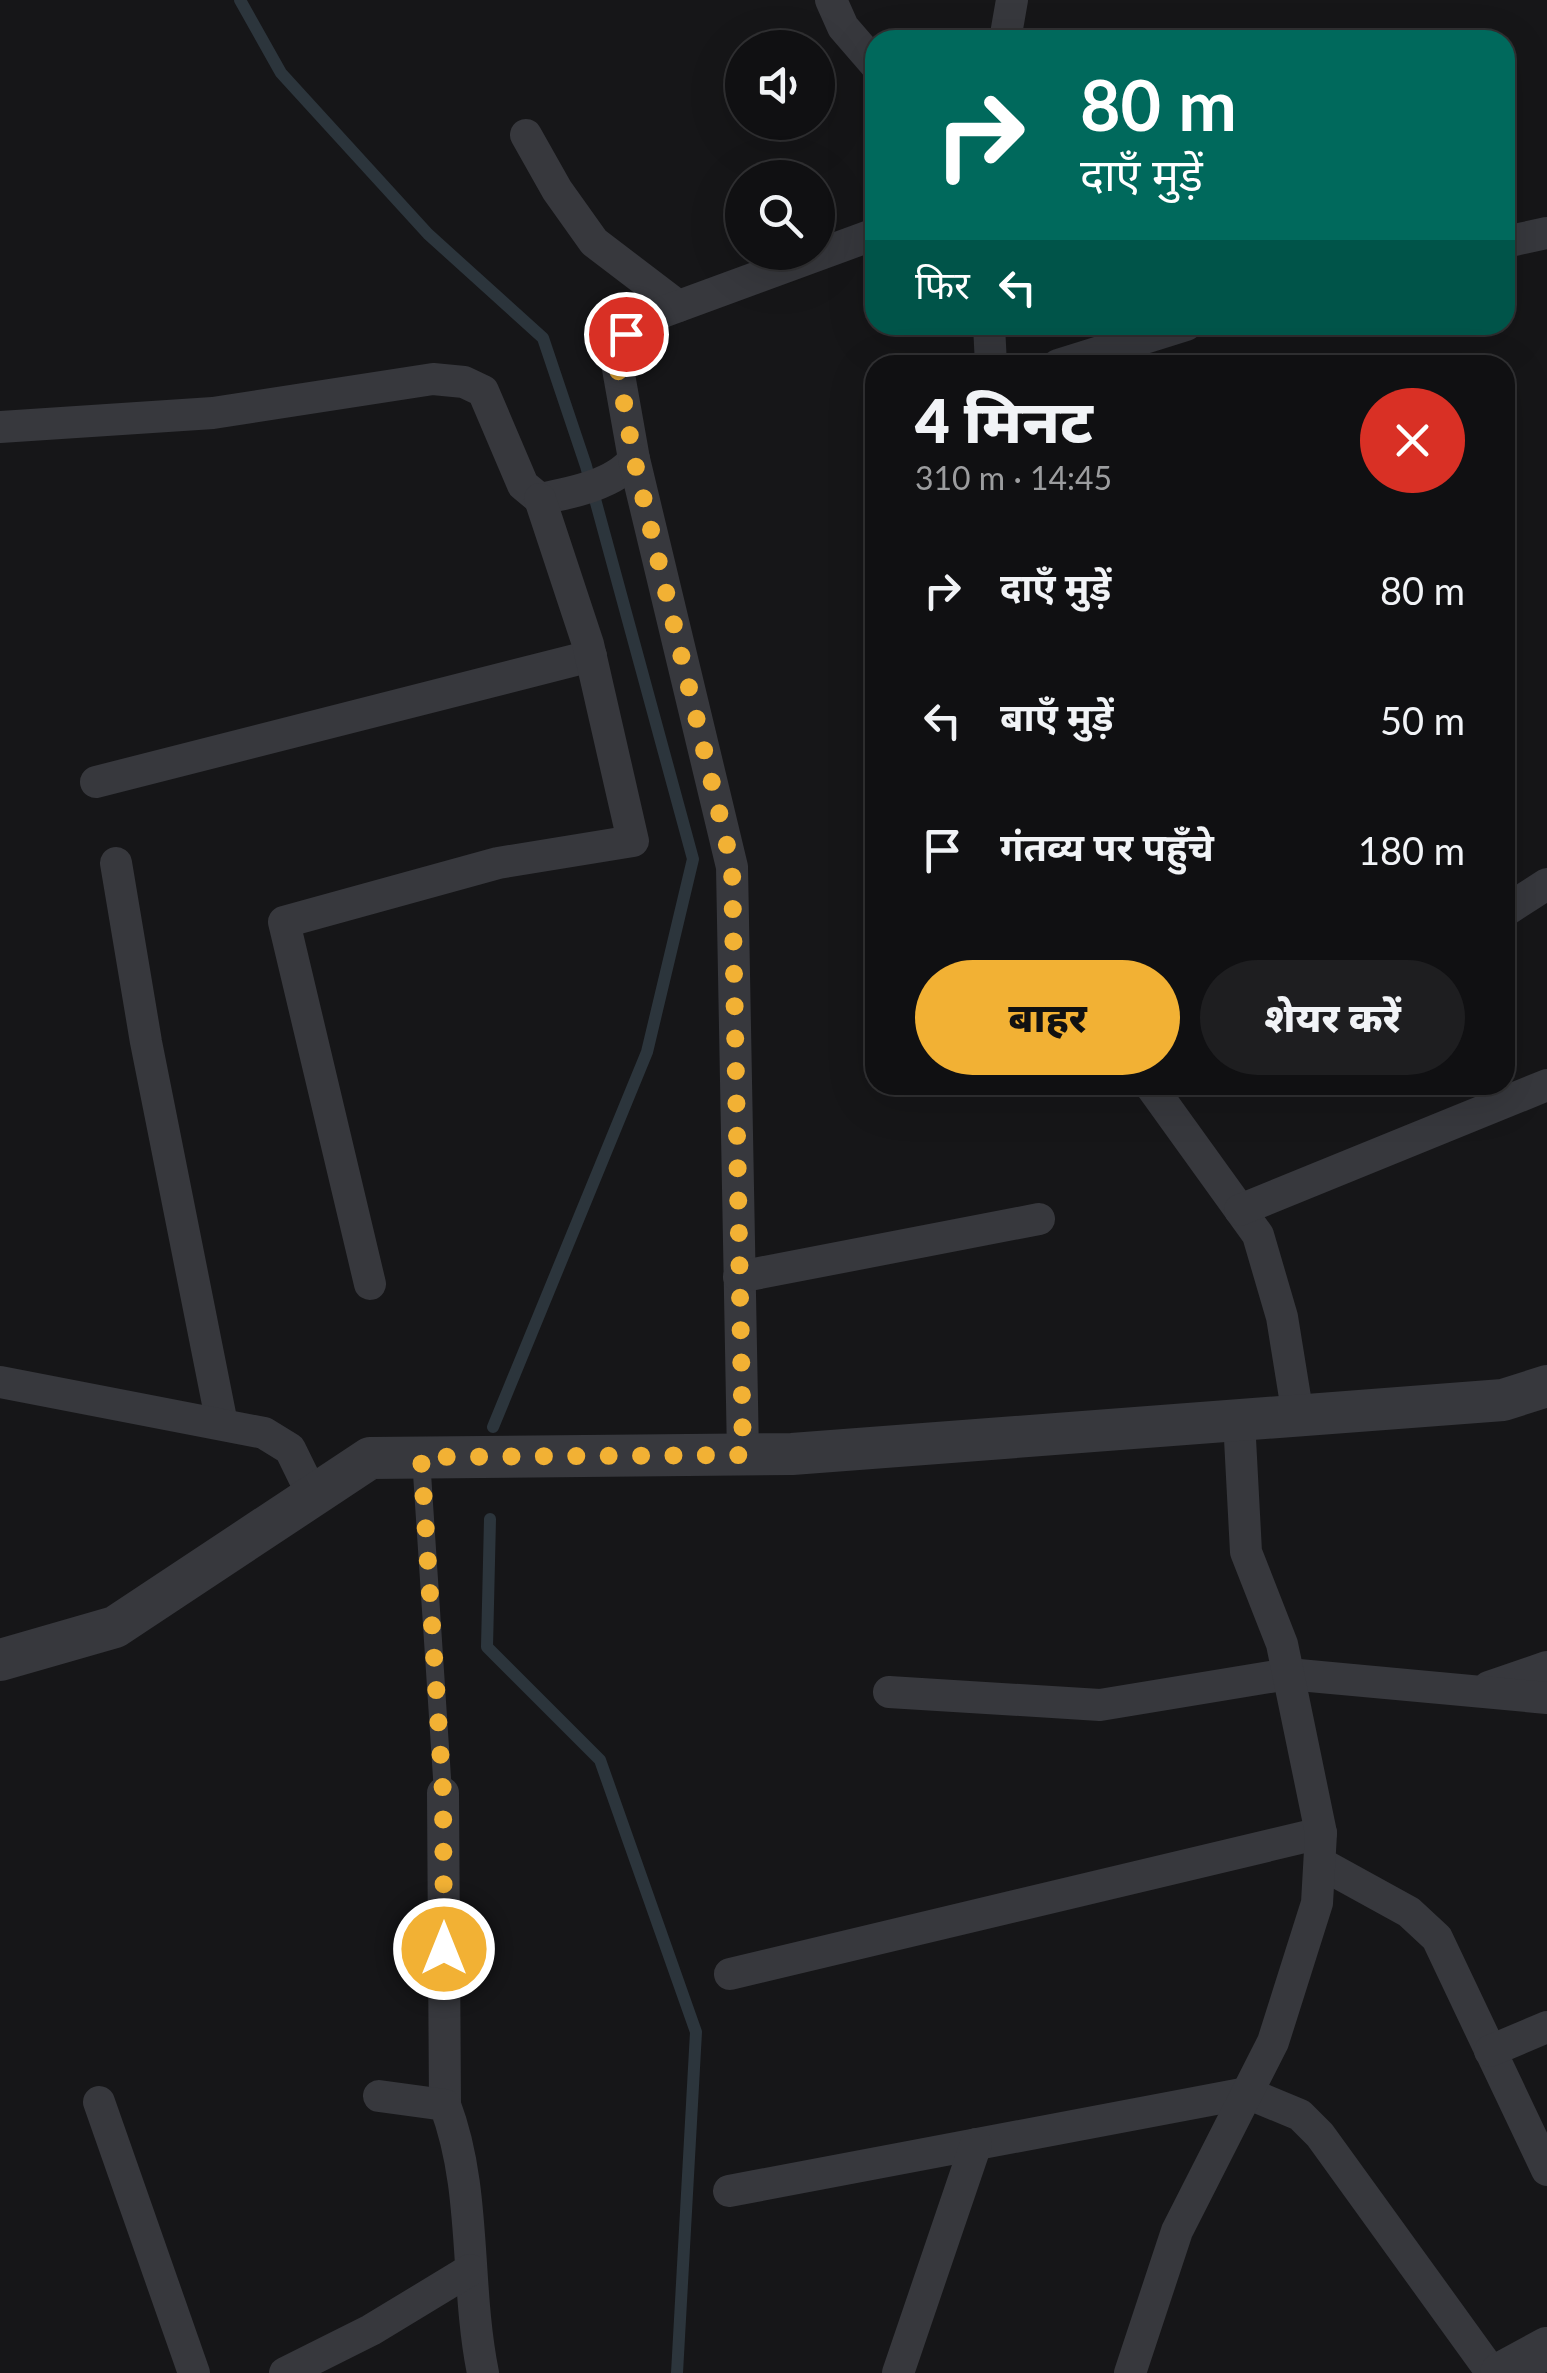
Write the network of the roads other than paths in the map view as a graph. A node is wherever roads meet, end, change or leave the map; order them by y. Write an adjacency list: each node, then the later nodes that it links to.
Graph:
1 (830, 0): 4 (street)
2 (1012, 0): 3 (street)
3 (1008, 30)
4 (865, 52)
5 (526, 135): 9 (street)
6 (1547, 233): 8 (street)
7 (865, 238): 9 (street)
8 (1515, 240)
9 (678, 306): 13 (street)
10 (1154, 335): 11 (street)
11 (1090, 355)
12 (0, 426): 14 (street)
13 (634, 459): 14 (street); 24 (street)
14 (551, 497): 15 (street)
15 (591, 656): 16 (street); 25 (street)
16 (96, 782)
17 (116, 863): 30 (street)
18 (1547, 884): 19 (street)
19 (1515, 905)
20 (1547, 1085): 22 (street)
21 (1157, 1095): 22 (street)
22 (1240, 1210): 28 (street)
23 (1040, 1219): 24 (street)
24 (740, 1278): 31 (street)
25 (370, 1284)
26 (0, 1382): 30 (street)
27 (1547, 1386): 28 (street)
28 (1298, 1416): 29 (street)
29 (1239, 1420): 31 (street); 36 (street)
30 (222, 1424): 33 (street)
31 (743, 1455): 32 (street)
32 (421, 1457): 33 (street); 40 (lane)
33 (313, 1496): 34 (street)
34 (0, 1660)
35 (1547, 1667): 37 (street)
36 (1288, 1674): 37 (street); 38 (street); 41 (street)
37 (1475, 1691): 39 (street)
38 (890, 1692)
39 (1547, 1698)
40 (443, 1793): 48 (street)
41 (1321, 1848): 42 (street); 44 (street); 45 (street)
42 (730, 1974)
43 (1547, 2027): 44 (street)
44 (1490, 2051): 50 (street)
45 (1247, 2092): 49 (street); 58 (street); 59 (street)
46 (379, 2096): 48 (street)
47 (99, 2102): 54 (street)
48 (446, 2105): 52 (street)
49 (976, 2144): 51 (street); 57 (street)
50 (1547, 2170)
51 (729, 2191)
52 (470, 2270): 55 (street); 56 (street)
53 (1547, 2348): 60 (street)
54 (194, 2373)
55 (285, 2373)
56 (483, 2373)
57 (898, 2373)
58 (1130, 2373)
59 (1492, 2373)
60 (1501, 2373)

